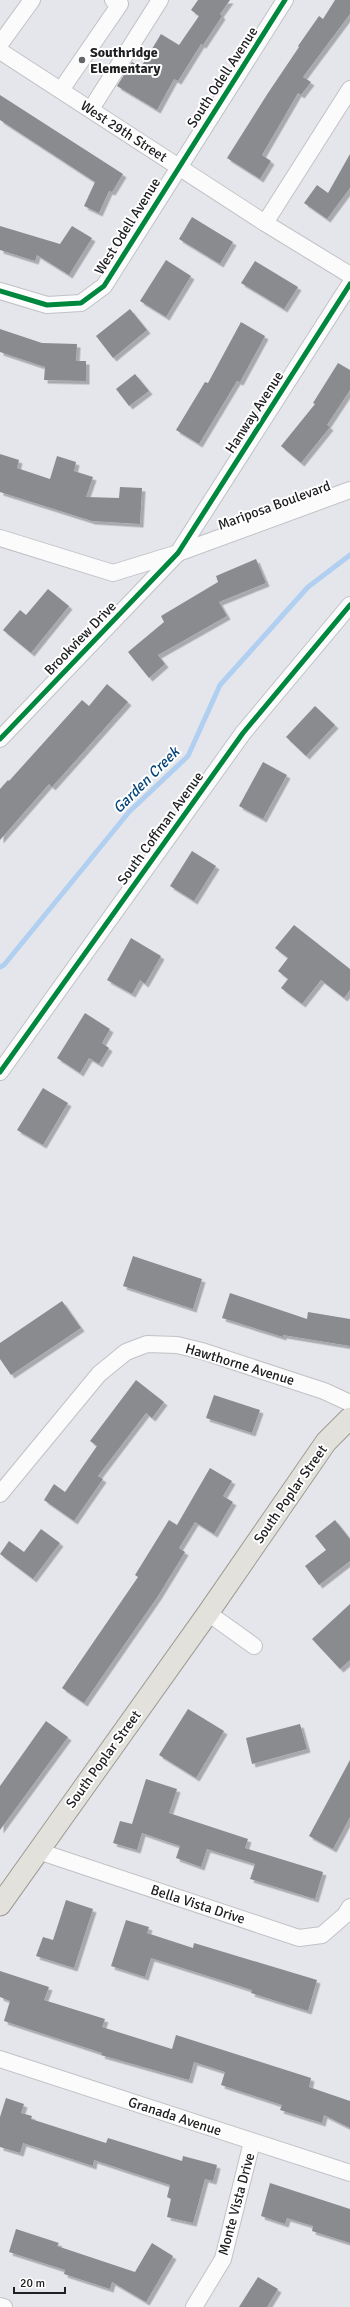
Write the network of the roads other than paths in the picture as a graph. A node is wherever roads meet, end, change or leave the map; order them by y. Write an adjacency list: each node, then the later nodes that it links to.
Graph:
1 (32, 0): 5 (street)
2 (160, 0): 9 (street)
3 (285, 0): 10 (street, South Odell Avenue)
4 (118, 1): 7 (street)
5 (0, 44)
6 (0, 51): 7 (street, West 29th Street)
7 (61, 90): 9 (street, West 29th Street)
8 (350, 90): 11 (street)
9 (91, 109): 10 (street, West 29th Street)
10 (179, 167): 11 (street, West 29th Street); 14 (street, West Odell Avenue)
11 (265, 223): 12 (street, West 29th Street)
12 (350, 276)
13 (350, 284): 17 (street, Hanway Avenue)
14 (0, 290)
15 (350, 490): 17 (street, Mariposa Boulevard)
16 (0, 538): 17 (street, Mariposa Boulevard)
17 (178, 554): 19 (street, Brookview Drive)
18 (350, 605): 20 (street, South Coffman Avenue)
19 (0, 739)
20 (0, 1072)
21 (350, 1403): 23 (street, Hawthorne Avenue)
22 (350, 1418): 24 (main road, South Poplar Street)
23 (0, 1494)
24 (208, 1614): 25 (street); 26 (main road, South Poplar Street)
25 (254, 1646)
26 (38, 1851): 27 (main road, South Poplar Street); 28 (street, Bella Vista Drive)
27 (0, 1905)
28 (350, 1907)
29 (0, 2059): 30 (street, Granada Avenue)
30 (252, 2142): 31 (street, Granada Avenue); 34 (street, Monte Vista Drive)
31 (350, 2174)
32 (0, 2306): 33 (street)
33 (4, 2307)
34 (194, 2307)

